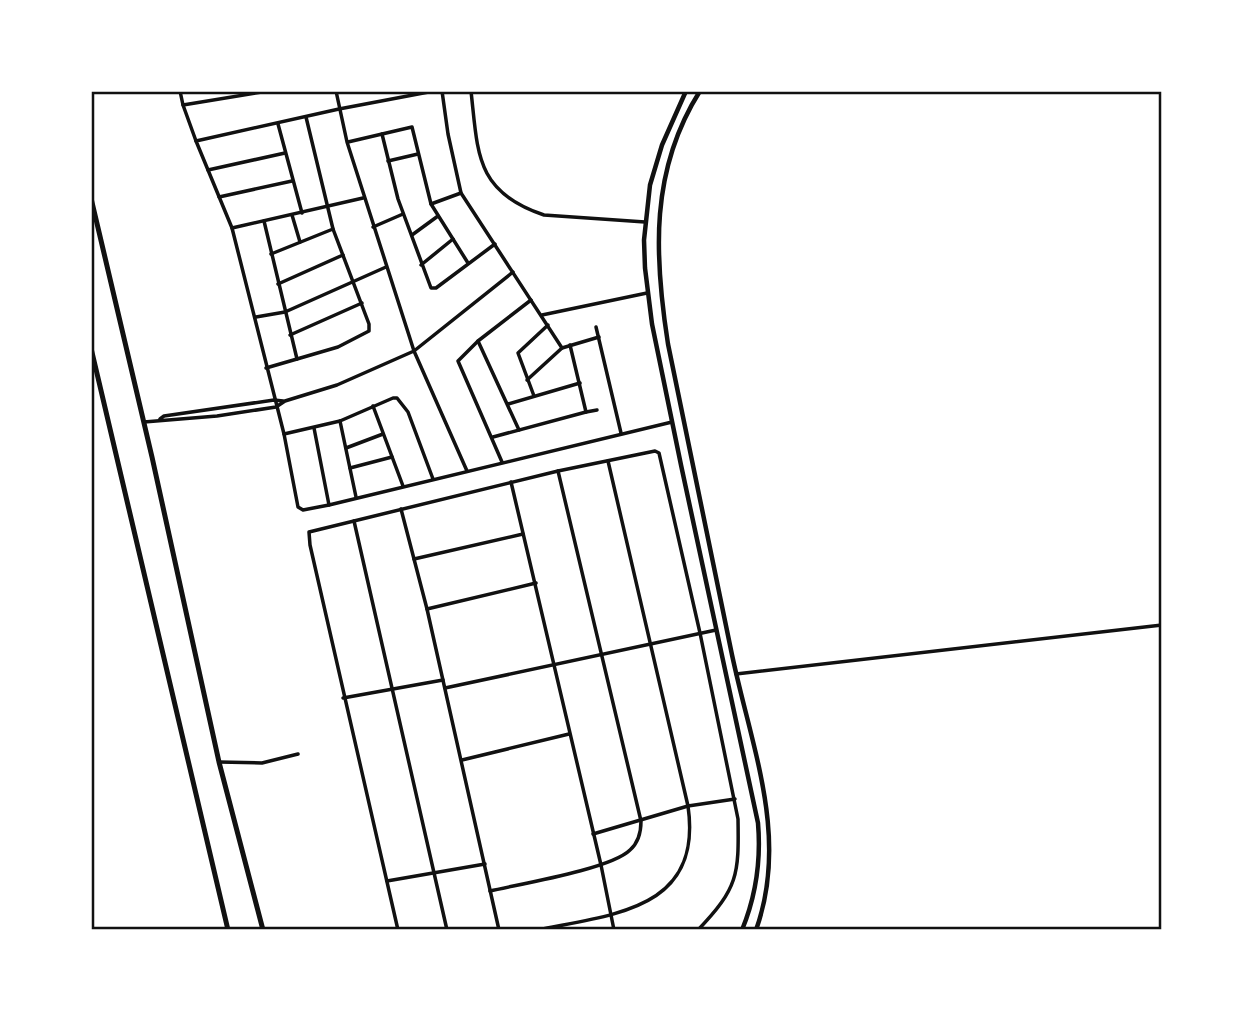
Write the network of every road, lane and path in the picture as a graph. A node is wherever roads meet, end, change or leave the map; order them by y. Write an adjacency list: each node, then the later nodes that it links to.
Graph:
1 (180, 91): 9 (street)
2 (268, 91): 9 (street)
3 (336, 91): 10 (street)
4 (434, 91): 10 (street)
5 (442, 91): 23 (street)
6 (471, 91): 34 (street)
7 (686, 91): 16 (main road)
8 (700, 91): 17 (main road)
9 (183, 105): 14 (street)
10 (339, 109): 11 (street); 15 (street)
11 (306, 117): 12 (street); 28 (street)
12 (278, 123): 14 (street); 18 (street)
13 (382, 134): 15 (street); 19 (street); 20 (street)
14 (196, 141): 21 (street)
15 (347, 142): 26 (street)
16 (662, 145): 17 (main road); 34 (main road)
17 (673, 149): 115 (main road)
18 (285, 153): 21 (street); 22 (street)
19 (418, 154): 20 (street); 27 (street)
20 (388, 160): 30 (street)
21 (208, 170): 24 (street)
22 (292, 180): 24 (street); 29 (street)
23 (461, 193): 27 (street); 41 (street)
24 (219, 197): 36 (street)
25 (91, 198): 83 (highway)
26 (364, 198): 28 (street); 35 (street)
27 (430, 204): 32 (street)
28 (327, 206): 29 (street); 37 (street)
29 (302, 213): 31 (street)
30 (403, 214): 35 (street); 38 (street)
31 (292, 215): 33 (street); 40 (street)
32 (438, 216): 38 (street); 39 (street)
33 (264, 221): 36 (street); 42 (street)
34 (645, 222): 50 (main road)
35 (373, 227): 46 (street)
36 (232, 228): 55 (street)
37 (333, 229): 40 (street); 43 (street)
38 (411, 236): 45 (street)
39 (453, 239): 44 (street); 45 (street)
40 (300, 242): 42 (street)
41 (495, 244): 44 (street); 47 (street)
42 (271, 254): 49 (street)
43 (344, 256): 48 (street); 49 (street)
44 (468, 263): 45 (street)
45 (421, 265)
46 (386, 267): 48 (street); 64 (street)
47 (513, 272): 51 (street); 64 (street)
48 (352, 281): 52 (street); 53 (street)
49 (278, 284): 53 (street)
50 (648, 293): 54 (street); 84 (main road)
51 (531, 300): 54 (street); 60 (street)
52 (362, 303): 58 (street); 65 (street)
53 (285, 312): 55 (street); 58 (street)
54 (541, 315): 56 (street)
55 (256, 317): 66 (street)
56 (548, 325): 63 (street); 67 (street)
57 (596, 327): 59 (street)
58 (290, 335): 65 (street)
59 (599, 337): 61 (street); 88 (street)
60 (478, 341): 73 (street); 90 (street)
61 (570, 345): 63 (street); 68 (street)
62 (91, 348): 135 (highway)
63 (562, 348): 67 (street)
64 (414, 351): 71 (street); 96 (street)
65 (297, 359): 66 (street)
66 (266, 368): 70 (street)
67 (527, 380): 69 (street)
68 (580, 383): 69 (street); 78 (street)
69 (534, 396): 73 (street)
70 (274, 400): 71 (street); 72 (street); 75 (street)
71 (285, 401): 75 (street)
72 (248, 404): 77 (street); 79 (street)
73 (508, 404): 86 (street)
74 (373, 406): 82 (street); 87 (street); 98 (street)
75 (276, 407): 77 (street); 89 (street)
76 (597, 410): 78 (street)
77 (249, 412): 81 (street)
78 (586, 412): 86 (street)
79 (164, 416): 80 (street); 81 (street)
80 (159, 420): 81 (street); 83 (street)
81 (166, 421)
82 (340, 421): 85 (street); 91 (street)
83 (144, 422): 124 (highway)
84 (672, 422): 88 (street); 110 (main road)
85 (314, 428): 89 (street); 102 (street)
86 (519, 430): 90 (street)
87 (383, 433): 91 (street); 92 (street)
88 (621, 433): 94 (street)
89 (284, 434): 102 (street)
90 (492, 437): 94 (street)
91 (346, 448): 95 (street)
92 (392, 457): 95 (street); 100 (street)
93 (608, 461): 97 (street); 111 (street); 112 (street)
94 (502, 462): 96 (street)
95 (350, 468): 101 (street)
96 (467, 471): 98 (street)
97 (558, 471): 99 (street); 113 (street)
98 (433, 479): 100 (street)
99 (511, 482): 103 (street); 105 (street)
100 (403, 487): 101 (street)
101 (356, 498): 102 (street)
102 (329, 505)
103 (401, 509): 104 (street); 106 (street)
104 (354, 521): 118 (street); 120 (street)
105 (523, 534): 106 (street); 107 (street)
106 (414, 559): 108 (street)
107 (536, 583): 108 (street); 114 (street)
108 (427, 609): 117 (street)
109 (1162, 625): 115 (street)
110 (716, 630): 111 (street); 116 (main road)
111 (700, 633): 112 (street); 125 (street)
112 (650, 645): 113 (street); 126 (street)
113 (602, 654): 114 (street); 127 (street)
114 (554, 665): 119 (street); 121 (street)
115 (736, 674): 116 (main road); 144 (main road)
116 (726, 676): 143 (main road)
117 (443, 680): 118 (street); 119 (street)
118 (392, 687): 120 (street); 131 (street)
119 (445, 688): 123 (street)
120 (343, 698): 132 (street)
121 (569, 734): 123 (street); 128 (street)
122 (298, 754): 124 (street)
123 (462, 760): 129 (street)
124 (219, 762): 136 (highway)
125 (735, 799): 126 (street); 142 (street)
126 (688, 806): 127 (street); 134 (street)
127 (641, 821): 128 (street); 130 (street)
128 (593, 834): 130 (street)
129 (485, 864): 131 (street); 133 (street)
130 (601, 865): 133 (street); 134 (street)
131 (435, 874): 132 (street); 138 (street)
132 (387, 881): 137 (street)
133 (491, 891): 139 (street)
134 (611, 914): 140 (street); 141 (street)
135 (228, 930)
136 (263, 930)
137 (398, 930)
138 (447, 930)
139 (499, 930)
140 (537, 930)
141 (614, 930)
142 (698, 930)
143 (742, 930)
144 (756, 930)

